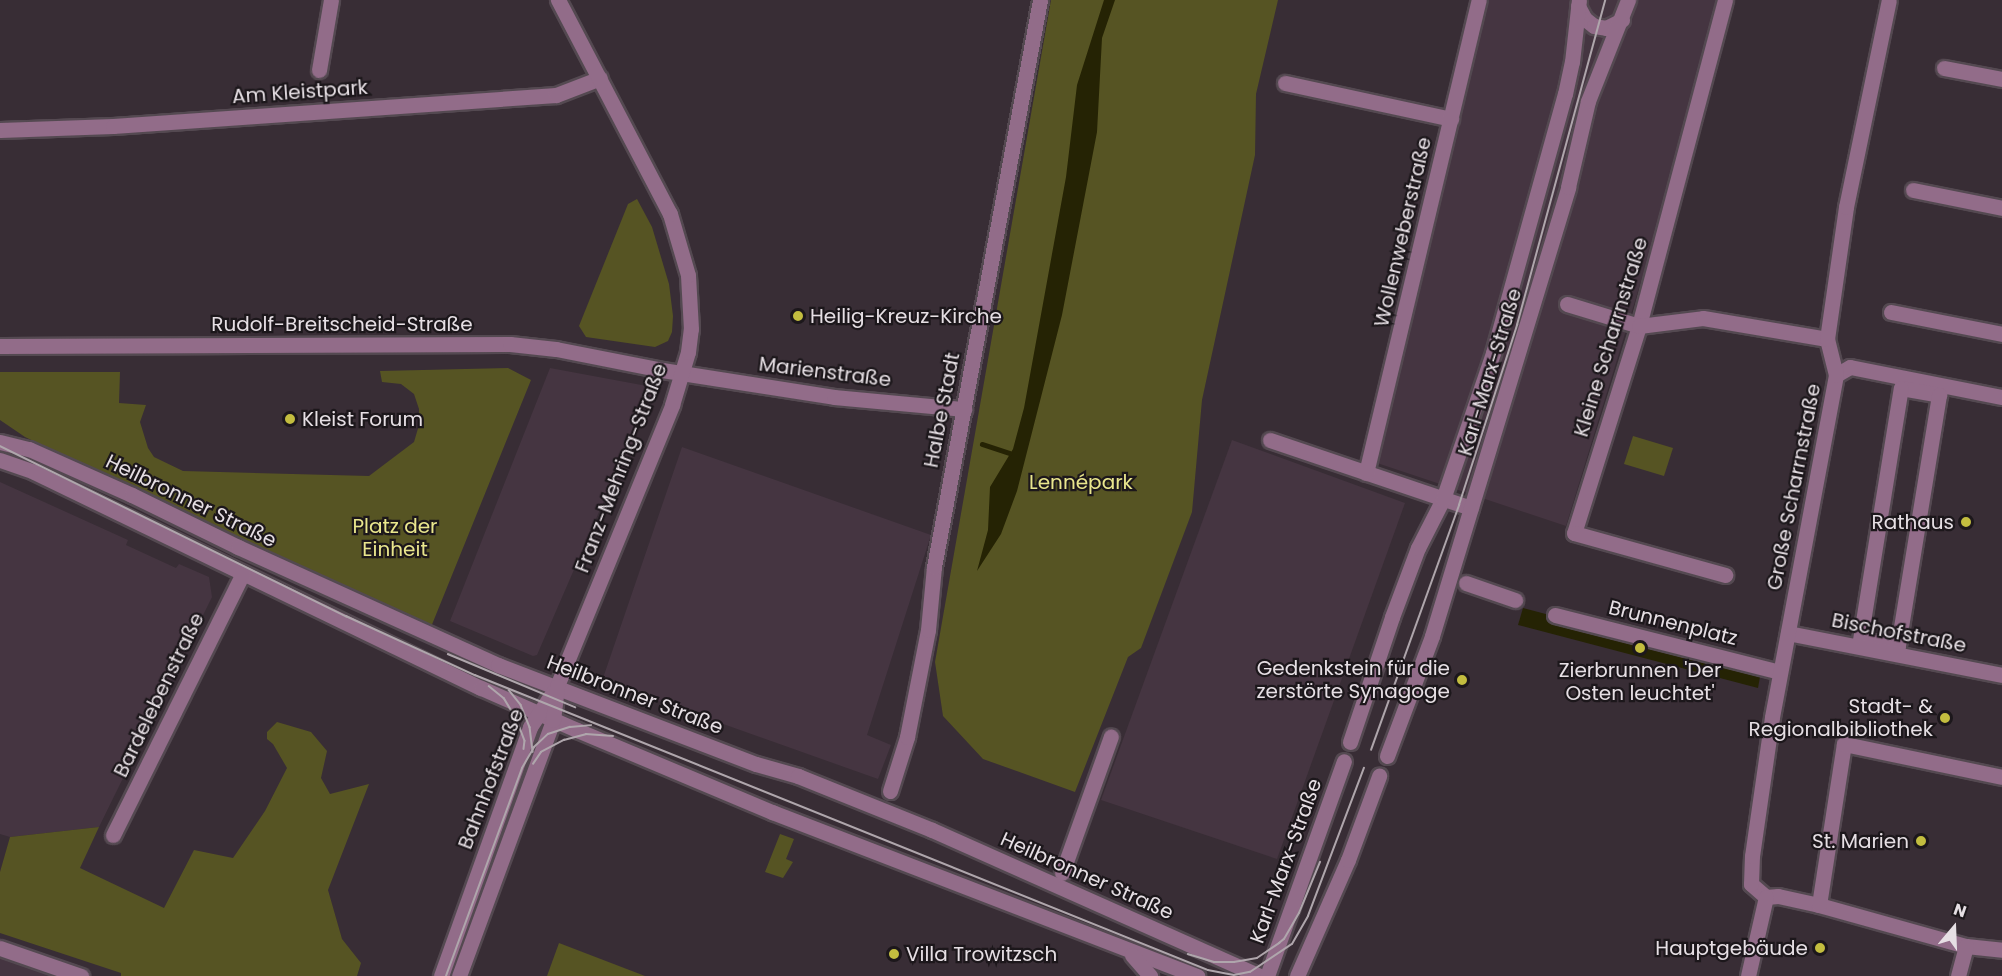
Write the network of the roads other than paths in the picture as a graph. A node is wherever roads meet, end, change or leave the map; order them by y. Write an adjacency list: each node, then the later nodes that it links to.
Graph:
1 (331, 0): 11 (street)
2 (558, 0): 12 (street, Franz-Mehring-Straße)
3 (1040, 0): 29 (street, Halbe Stadt)
4 (1479, 0): 15 (street, Wollenweberstraße)
5 (1628, 0): 9 (street, Karl-Marx-Straße)
6 (1725, 0): 21 (street, Kleine Scharrnstraße)
7 (1889, 0): 23 (street, Große Scharrnstraße)
8 (1579, 3): 9 (street); 36 (street, Karl-Marx-Straße)
9 (1622, 20): 37 (street, Karl-Marx-Straße)
10 (1944, 68): 13 (street)
11 (319, 70)
12 (600, 78): 16 (street, Am Kleistpark); 25 (street, Franz-Mehring-Straße)
13 (2002, 79)
14 (1285, 82): 15 (street)
15 (1451, 119): 35 (street, Wollenweberstraße)
16 (0, 130)
17 (1913, 190): 18 (street)
18 (2002, 208)
19 (1567, 304): 21 (street)
20 (1891, 312): 22 (street)
21 (1639, 326): 23 (street); 39 (street, Kleine Scharrnstraße)
22 (2002, 334)
23 (1827, 339): 26 (street, Große Scharrnstraße)
24 (0, 346): 25 (street, Rudolf-Breitscheid-Straße)
25 (682, 373): 29 (street, Marienstraße); 46 (street, Franz-Mehring-Straße)
26 (1836, 375): 28 (street); 43 (street, Große Scharrnstraße)
27 (1901, 388): 27 (street)
28 (2002, 398)
29 (964, 409): 55 (street, Halbe Stadt)
30 (0, 433): 33 (street)
31 (1270, 440): 35 (street)
32 (0, 442): 33 (street, Heilbronner Straße)
33 (29, 449): 46 (street, Heilbronner Straße)
34 (0, 460): 38 (street)
35 (1366, 473): 36 (street)
36 (1443, 500): 37 (street); 50 (street, Karl-Marx-Straße)
37 (1471, 508): 51 (street, Karl-Marx-Straße)
38 (243, 573): 47 (street); 56 (street, Bardelebenstraße)
39 (1725, 575)
40 (1466, 583): 41 (street)
41 (1515, 600)
42 (1555, 615): 44 (street, Brunnenplatz)
43 (1788, 633): 44 (street, Große Scharrnstraße); 45 (street, Bischofstraße)
44 (1780, 672): 58 (street, Große Scharrnstraße)
45 (2002, 675)
46 (557, 686): 47 (street, Bahnhofstraße); 48 (street, Bahnhofstraße); 69 (street, Heilbronner Straße)
47 (537, 713): 48 (street); 65 (street, Bahnhofstraße)
48 (553, 720): 63 (street); 66 (street, Bahnhofstraße)
49 (1111, 736): 57 (street, Heilbronner Straße)
50 (1350, 742)
51 (1387, 756)
52 (1344, 761): 70 (street, Karl-Marx-Straße)
53 (1379, 776): 71 (street)
54 (2002, 777): 59 (street)
55 (890, 791)
56 (113, 835)
57 (1062, 873)
58 (1766, 897): 59 (street); 72 (street)
59 (1819, 905): 60 (street)
60 (1966, 946): 62 (street); 73 (street)
61 (0, 948): 64 (street)
62 (2002, 950)
63 (1128, 951): 67 (street); 68 (street)
64 (81, 976)
65 (441, 976)
66 (459, 976)
67 (1150, 976)
68 (1197, 976)
69 (1260, 976)
70 (1268, 976)
71 (1298, 976)
72 (1748, 976)
73 (1958, 976)

